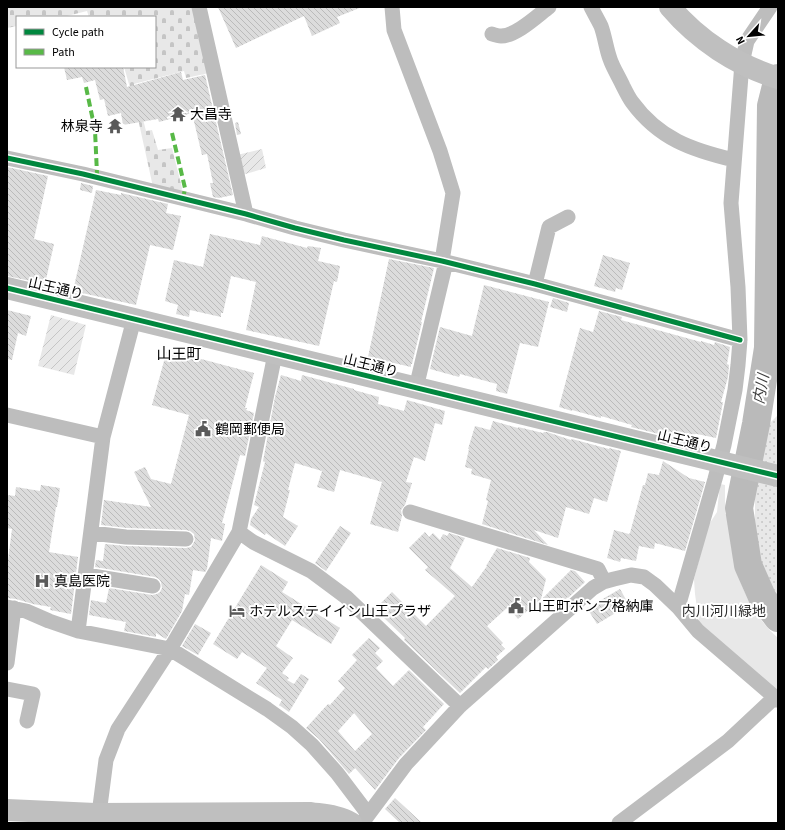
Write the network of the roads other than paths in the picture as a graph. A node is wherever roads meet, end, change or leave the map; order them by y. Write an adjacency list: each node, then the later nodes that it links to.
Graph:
1 (199, 7): 12 (street)
2 (392, 7): 14 (street)
3 (549, 7): 7 (street)
4 (591, 7): 11 (street)
5 (670, 7): 8 (street)
6 (770, 7): 8 (street)
7 (492, 34)
8 (749, 66): 9 (street); 11 (street)
9 (778, 78)
10 (7, 158): 12 (street)
11 (734, 160): 18 (street)
12 (246, 214): 14 (street)
13 (568, 217): 15 (street)
14 (444, 262): 15 (street); 20 (street)
15 (536, 284): 18 (street)
16 (7, 288): 17 (street, 山王通り)
17 (134, 319): 19 (street, 山王通り); 22 (street)
18 (740, 340): 23 (street)
19 (275, 354): 20 (street, 山王通り); 26 (street)
20 (416, 388): 23 (street, 山王通り)
21 (7, 415): 22 (street)
22 (103, 437): 27 (street)
23 (724, 463): 24 (street, 山王通り); 32 (street)
24 (778, 476)
25 (410, 512): 30 (street)
26 (239, 532): 35 (street); 39 (street)
27 (91, 533): 28 (street); 29 (street)
28 (186, 539)
29 (86, 575): 31 (street); 34 (street)
30 (604, 581): 32 (street); 39 (street)
31 (153, 586)
32 (678, 607): 38 (street)
33 (10, 608): 34 (street); 36 (street)
34 (78, 631): 35 (street)
35 (170, 649): 42 (street); 43 (street)
36 (7, 663)
37 (7, 689): 40 (street)
38 (776, 699): 44 (street)
39 (460, 706): 43 (street)
40 (27, 721)
41 (7, 810): 42 (street)
42 (96, 817): 43 (street)
43 (360, 820)
44 (618, 823)

